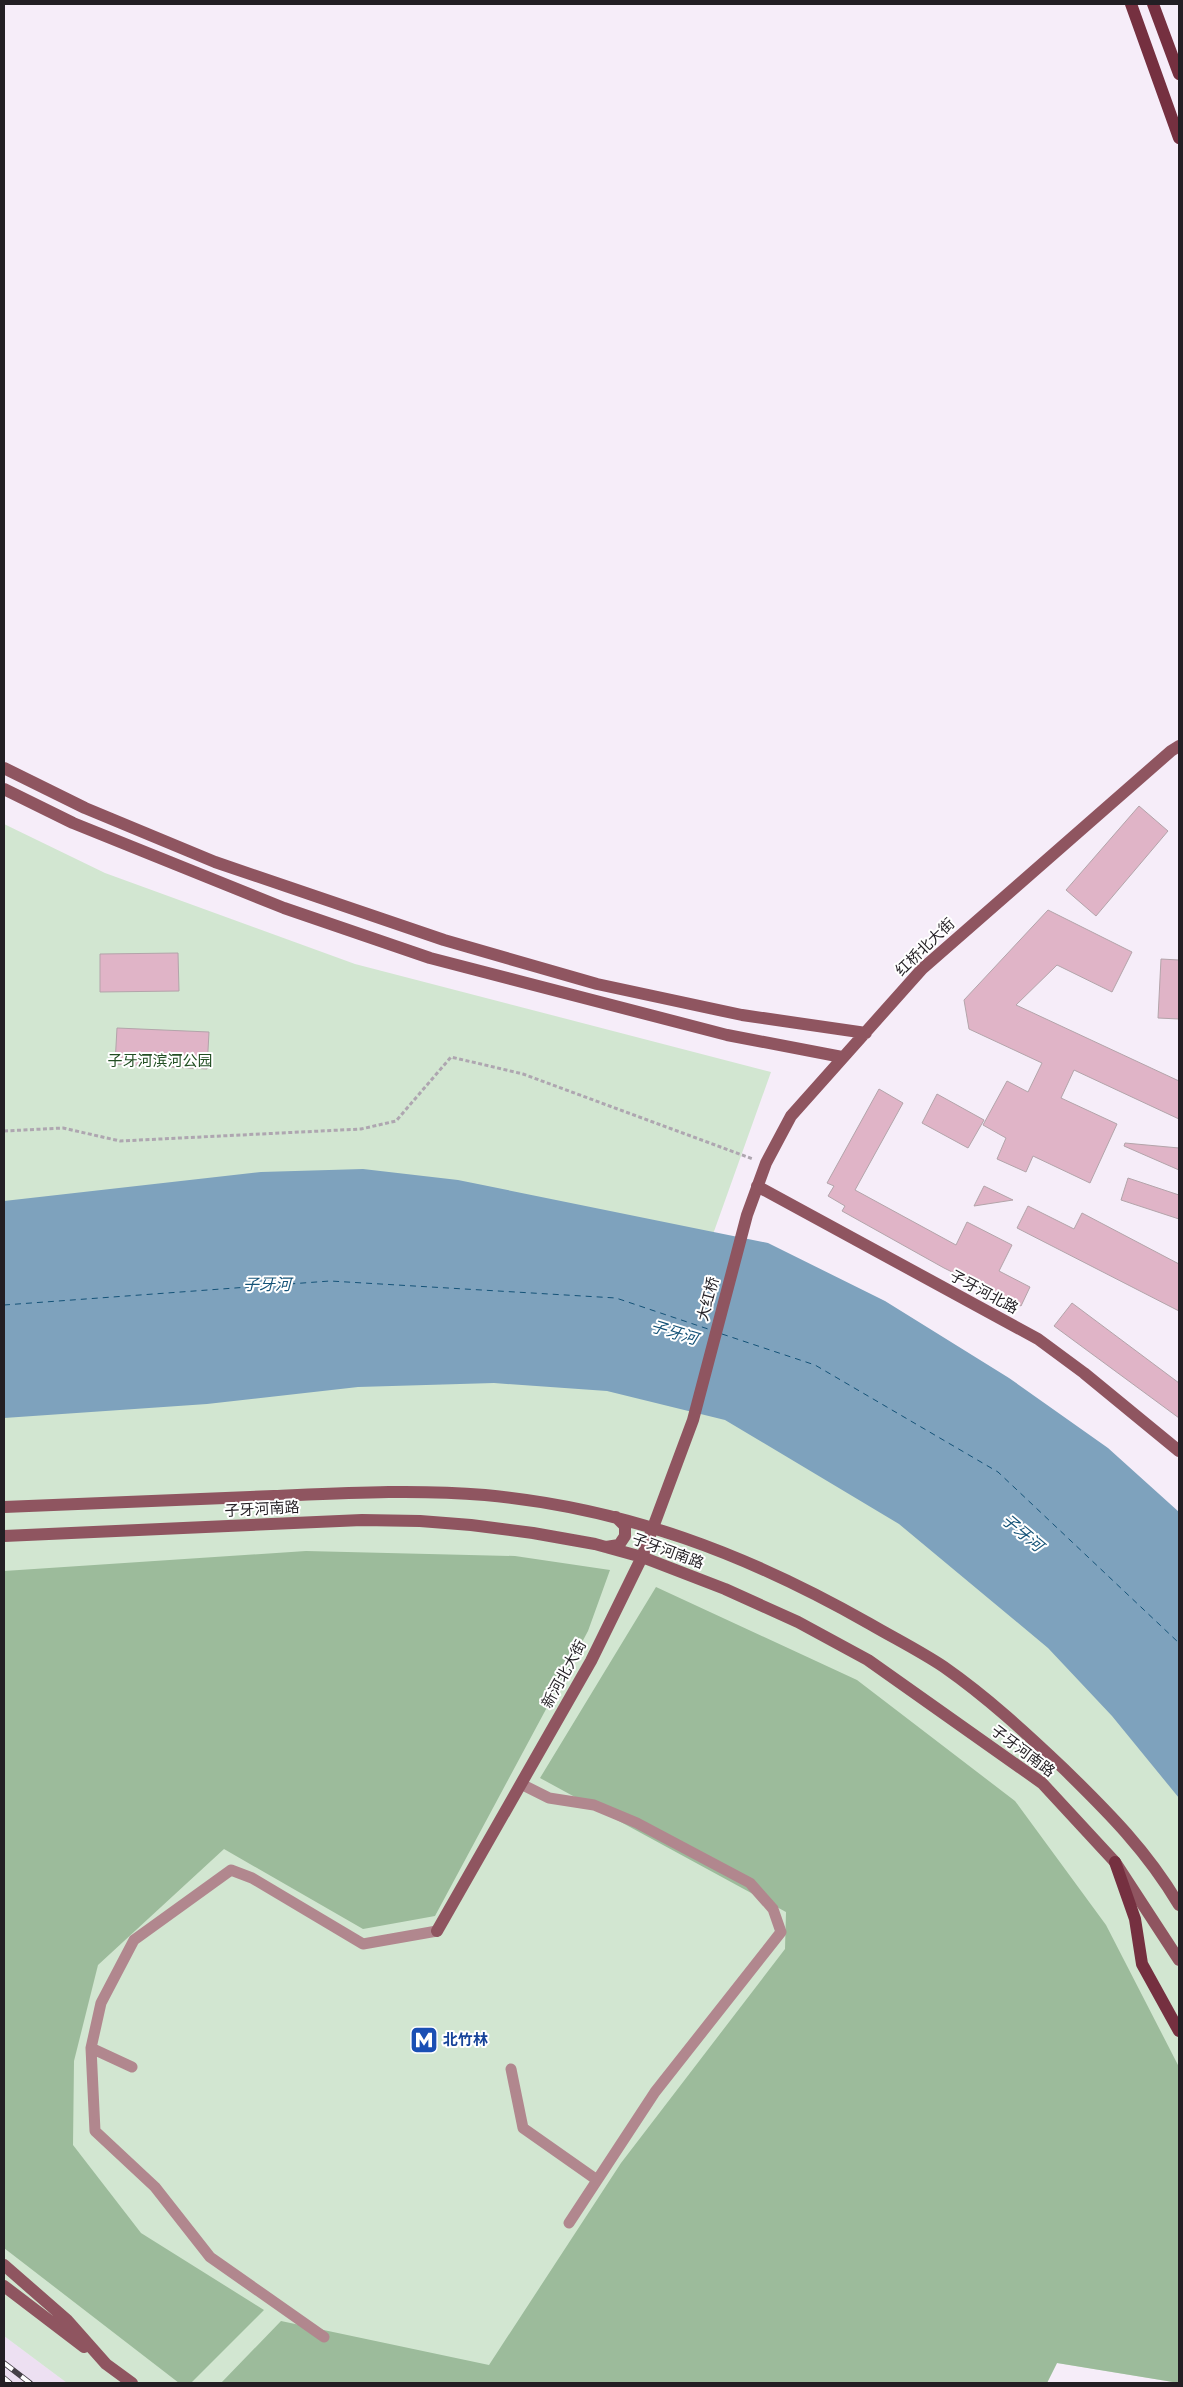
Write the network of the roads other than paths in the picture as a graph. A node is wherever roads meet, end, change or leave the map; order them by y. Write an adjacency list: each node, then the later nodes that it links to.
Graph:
1 (1131, 4): 4 (main road)
2 (1153, 4): 3 (main road)
3 (1179, 74)
4 (1179, 138)
5 (1179, 746): 8 (street, 红桥北大街)
6 (4, 768): 8 (street)
7 (4, 789): 9 (street)
8 (866, 1033): 9 (street, 红桥北大街)
9 (842, 1057): 10 (street, 红桥北大街)
10 (757, 1186): 11 (street, 红桥北大街); 13 (street, 子牙河北路)
11 (746, 1215): 12 (street, 大红桥)
12 (693, 1420): 16 (street, 新河北大街)
13 (1179, 1450)
14 (4, 1507): 15 (street, 子牙河南路)
15 (613, 1516): 16 (street, 子牙河南路); 18 (street)
16 (654, 1527): 19 (street, 新河北大街); 22 (street, 子牙河南路)
17 (4, 1536): 18 (street, 子牙河南路)
18 (605, 1547): 19 (street, 子牙河南路)
19 (642, 1557): 20 (street, 新河北大街); 21 (street, 子牙河南路)
20 (521, 1784): 23 (street, 新河北大街); 29 (lane)
21 (1115, 1862): 24 (street, 子牙河南路); 25 (main road)
22 (1179, 1905)
23 (436, 1931): 26 (lane)
24 (1179, 1960)
25 (1179, 2031)
26 (91, 2048): 27 (lane); 33 (lane)
27 (132, 2067)
28 (510, 2070): 29 (lane)
29 (598, 2180): 30 (lane)
30 (569, 2223)
31 (4, 2264): 34 (street)
32 (4, 2286): 34 (street)
33 (324, 2337)
34 (106, 2364): 35 (street)
35 (132, 2383)

